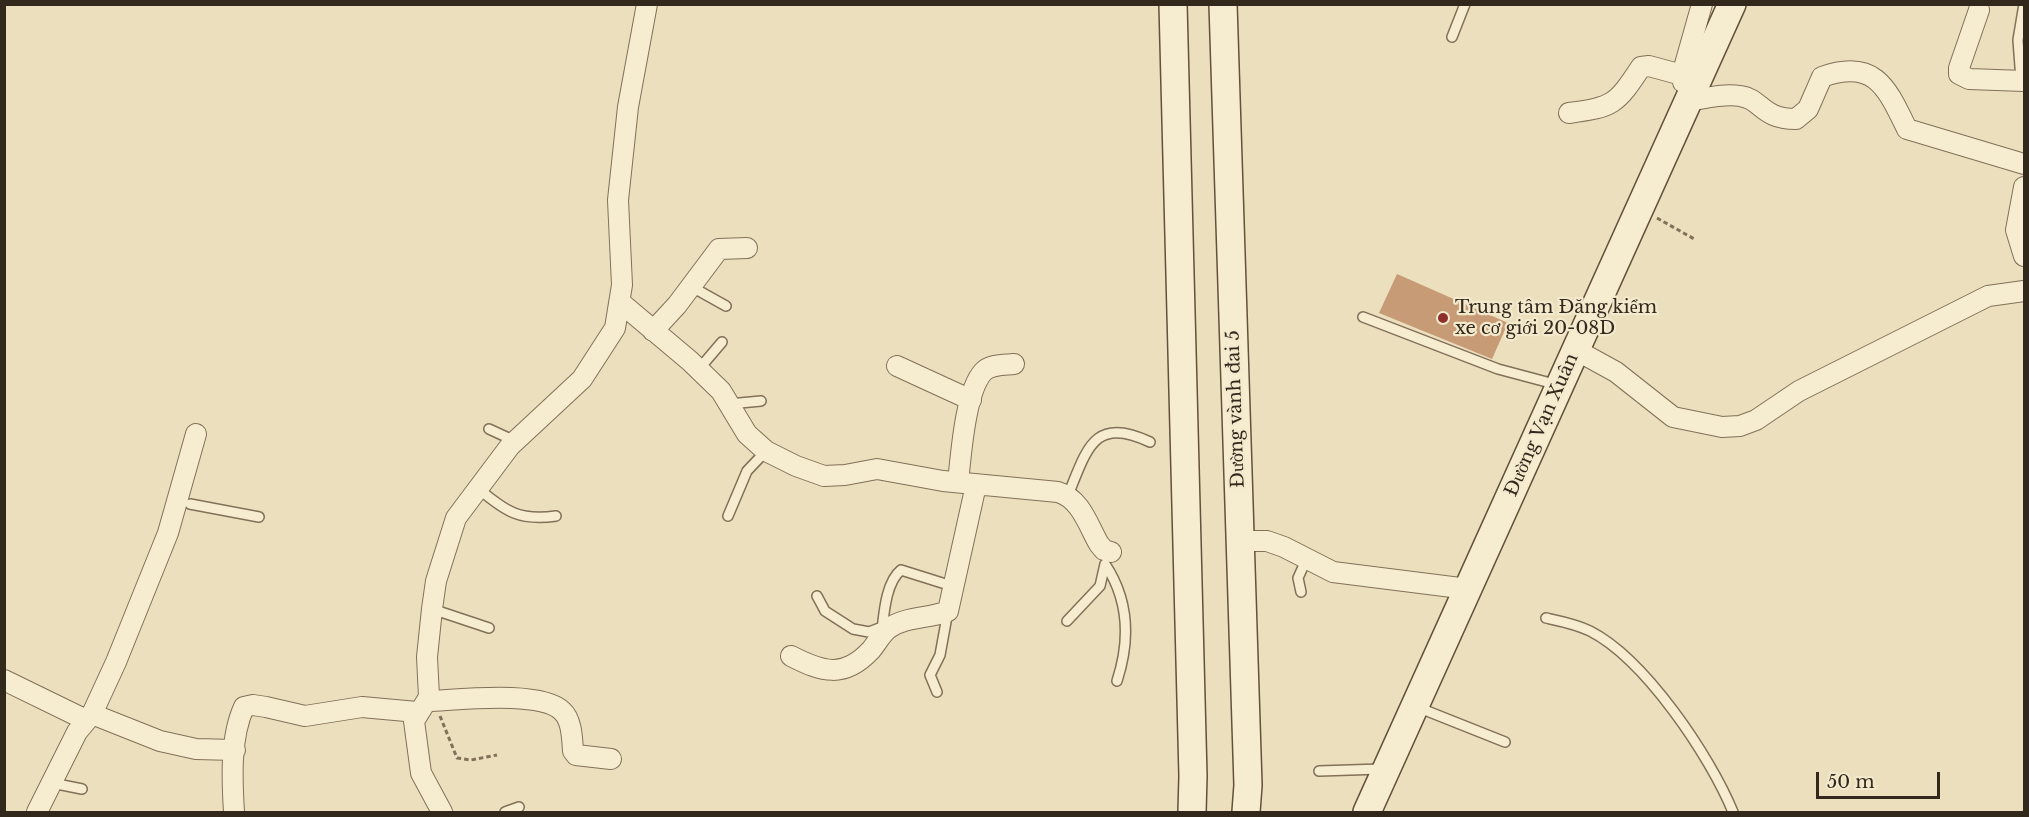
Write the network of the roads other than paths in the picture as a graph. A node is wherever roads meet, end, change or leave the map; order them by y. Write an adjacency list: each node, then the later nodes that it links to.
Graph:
1 (647, 4): 20 (street)
2 (1173, 4): 77 (main road)
3 (1223, 4): 78 (main road, Đường vành đai 5)
4 (1465, 4): 9 (lane)
5 (1702, 4): 11 (street)
6 (1732, 4): 11 (main road, Đường Vạn Xuân)
7 (2024, 4): 10 (lane)
8 (1979, 10): 10 (street)
9 (1452, 37)
10 (2023, 81)
11 (1686, 87): 12 (street); 13 (street); 25 (main road, Đường Vạn Xuân)
12 (1569, 113)
13 (2025, 164)
14 (2025, 187): 15 (street)
15 (2020, 229): 17 (street)
16 (747, 248): 18 (street)
17 (2025, 256)
18 (692, 287): 21 (lane); 23 (street)
19 (2025, 291): 25 (street)
20 (621, 303): 23 (street); 35 (street)
21 (726, 306)
22 (1363, 317): 29 (lane)
23 (653, 330): 28 (street)
24 (722, 342): 28 (lane)
25 (1576, 350): 29 (main road, Đường Vạn Xuân)
26 (1014, 364): 30 (street)
27 (897, 366): 30 (street)
28 (699, 369): 32 (street)
29 (1560, 385): 49 (main road, Đường Vạn Xuân)
30 (971, 400): 38 (street)
31 (760, 401): 32 (lane)
32 (729, 404): 37 (street)
33 (489, 429): 35 (lane)
34 (196, 434): 41 (street)
35 (515, 441): 39 (street)
36 (1150, 442): 40 (lane)
37 (766, 451): 38 (street); 43 (lane)
38 (967, 483): 40 (street); 48 (street)
39 (479, 489): 42 (lane); 52 (street)
40 (1068, 495): 46 (street)
41 (183, 502): 44 (lane); 64 (street)
42 (556, 516)
43 (728, 516)
44 (259, 517)
45 (1248, 541): 47 (street)
46 (1107, 555): 55 (lane); 60 (lane)
47 (1307, 558): 49 (street); 50 (lane)
48 (955, 587): 53 (street); 57 (lane)
49 (1468, 589): 63 (main road, Đường Vạn Xuân)
50 (1301, 592)
51 (817, 596): 57 (lane)
52 (432, 609): 56 (lane); 62 (street)
53 (948, 611): 57 (street); 61 (lane)
54 (1546, 618): 80 (lane)
55 (1067, 621)
56 (489, 628)
57 (882, 631): 58 (street)
58 (791, 656)
59 (4, 680): 64 (street)
60 (1117, 681)
61 (937, 692)
62 (426, 705): 66 (street); 67 (street); 75 (street)
63 (1415, 706): 65 (lane); 68 (main road, Đường Vạn Xuân)
64 (88, 717): 66 (street); 70 (street)
65 (1505, 742)
66 (235, 750): 74 (street)
67 (611, 759)
68 (1387, 768): 69 (lane); 79 (main road, Đường Vạn Xuân)
69 (1319, 771)
70 (52, 783): 71 (lane); 73 (street)
71 (82, 789)
72 (519, 807): 76 (lane)
73 (37, 813)
74 (234, 813)
75 (442, 813)
76 (505, 813)
77 (1192, 813)
78 (1246, 813)
79 (1367, 813)
80 (1733, 813)

